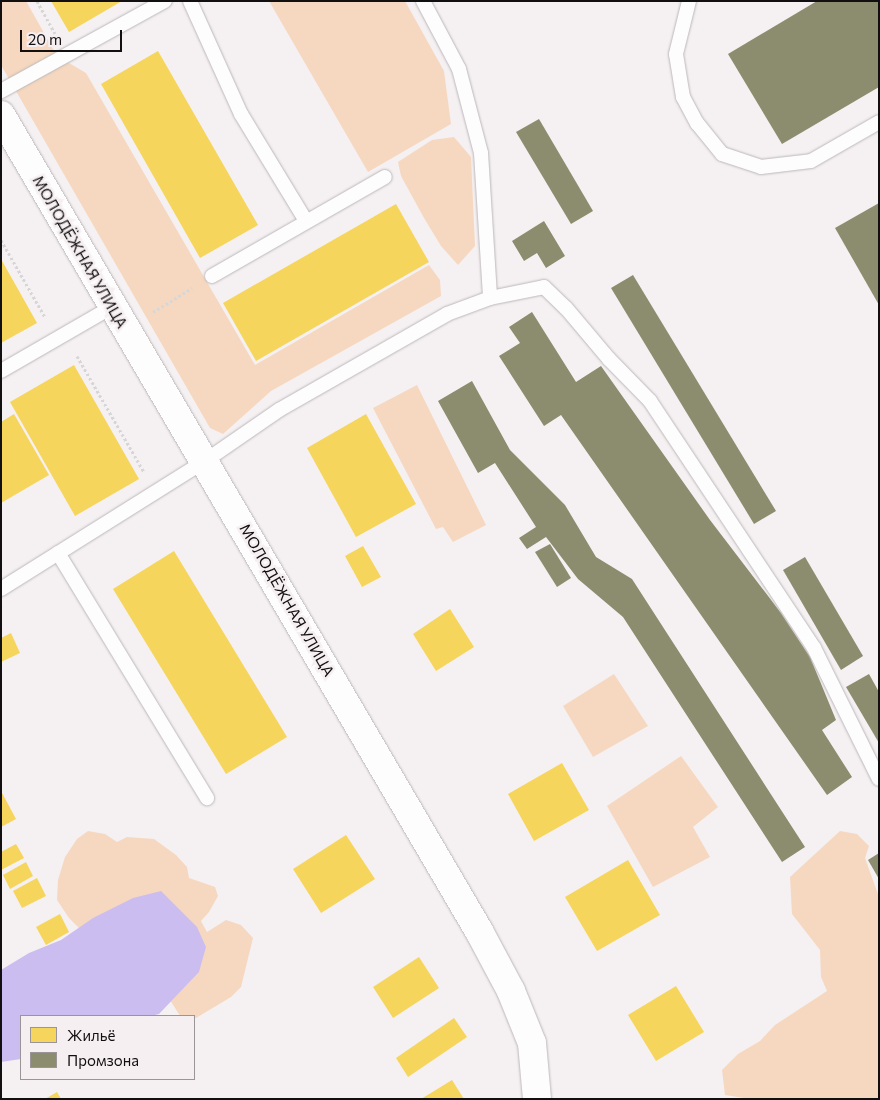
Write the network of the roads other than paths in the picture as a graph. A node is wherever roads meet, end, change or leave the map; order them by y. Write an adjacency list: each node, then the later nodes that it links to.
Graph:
1 (165, 1): 5 (lane)
2 (190, 1): 9 (lane)
3 (423, 1): 11 (lane)
4 (689, 1): 7 (lane)
5 (1, 91)
6 (1, 115): 12 (street, МОЛОДЁЖНАЯ УЛИЦА)
7 (879, 122)
8 (384, 176): 9 (lane)
9 (306, 221): 10 (lane)
10 (212, 276)
11 (490, 298): 14 (lane); 17 (lane)
12 (119, 318): 13 (lane); 14 (street, МОЛОДЁЖНАЯ УЛИЦА)
13 (1, 371)
14 (205, 461): 15 (lane); 19 (street, МОЛОДЁЖНАЯ УЛИЦА)
15 (58, 553): 16 (lane); 18 (lane)
16 (1, 589)
17 (879, 780)
18 (207, 798)
19 (537, 1099)

